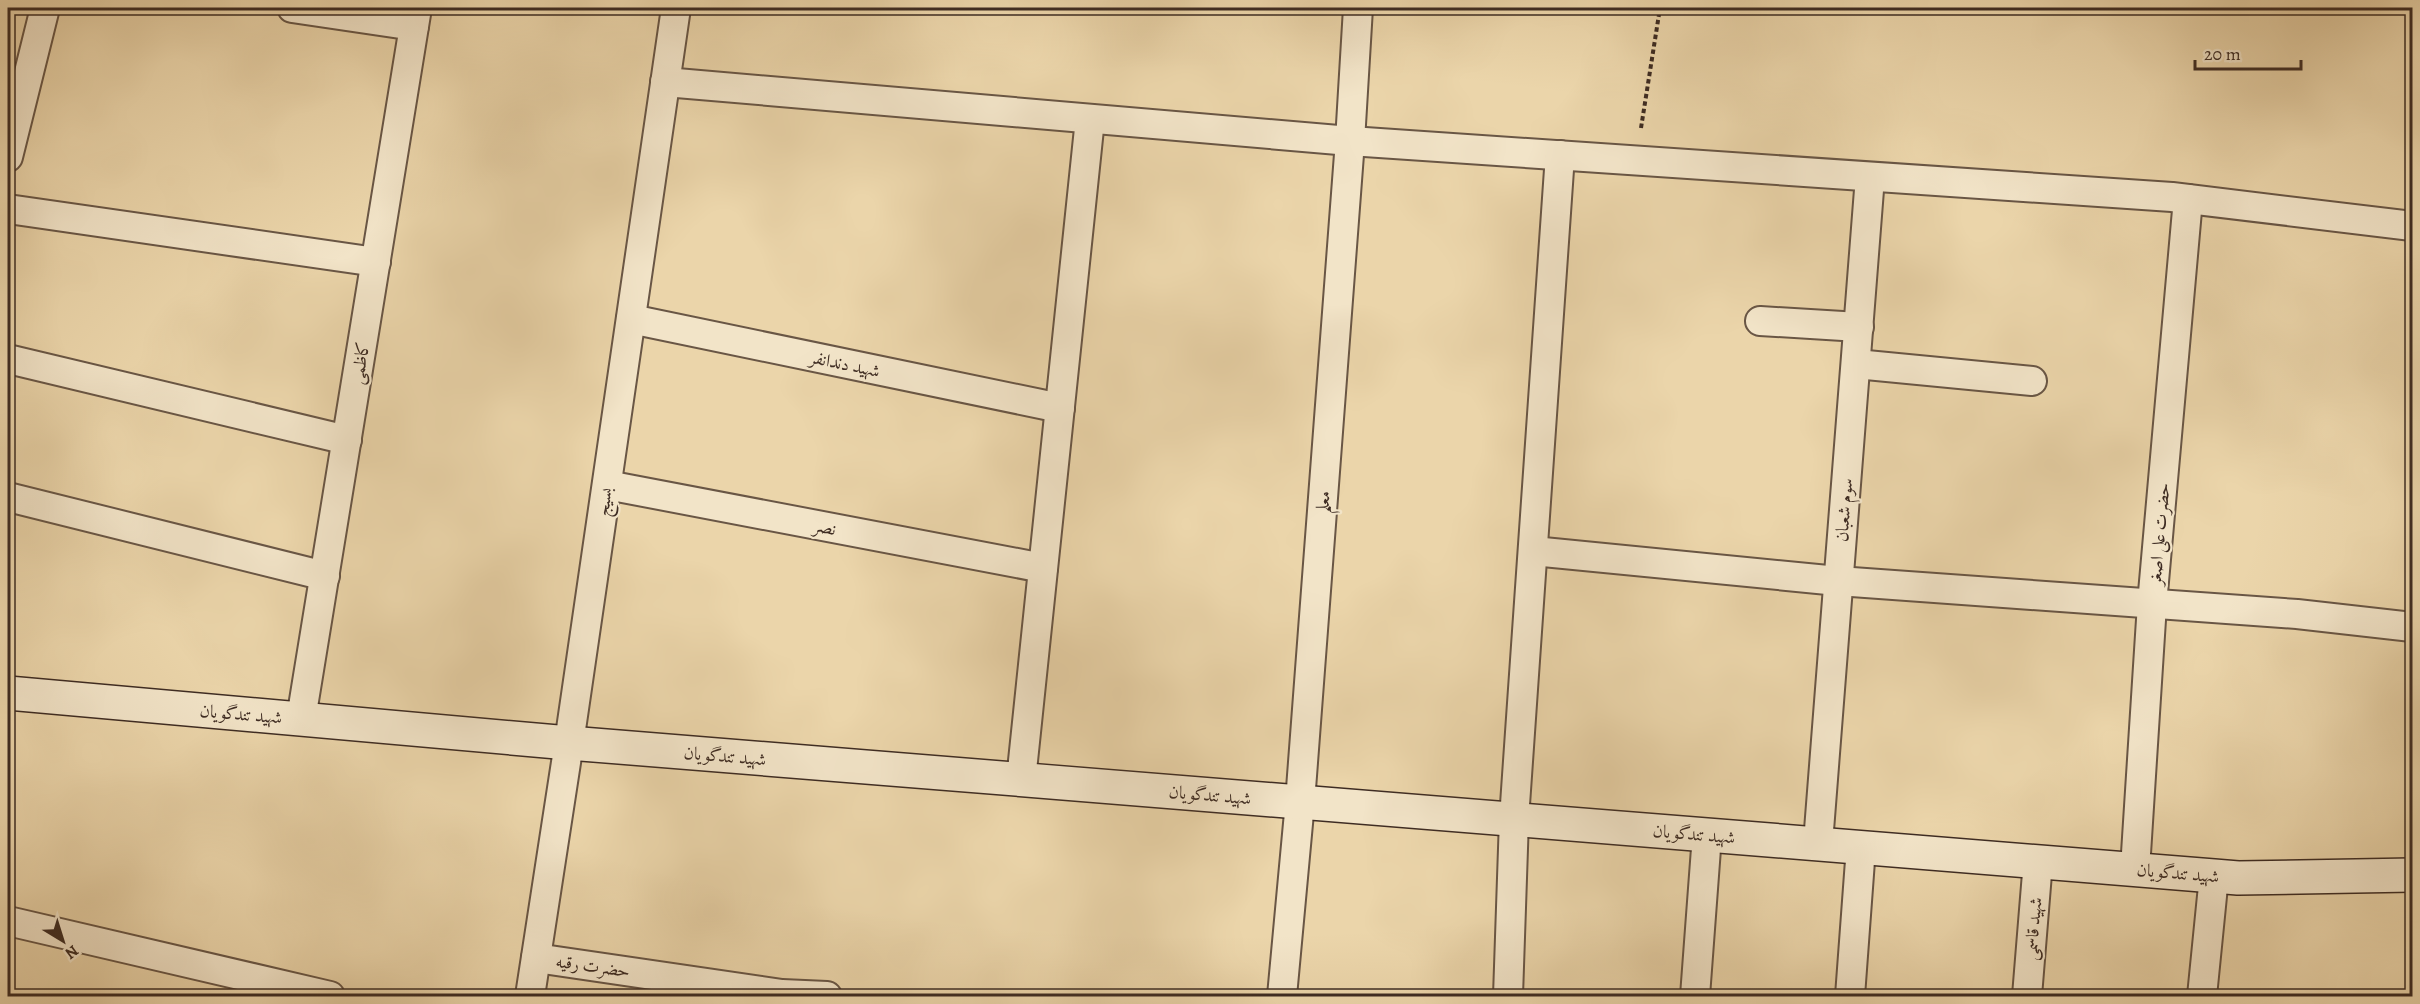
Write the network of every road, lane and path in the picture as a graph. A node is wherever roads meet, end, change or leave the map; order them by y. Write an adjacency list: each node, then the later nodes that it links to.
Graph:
1 (45, 8): 7 (street)
2 (292, 8): 6 (street)
3 (676, 8): 8 (street, بسیج)
4 (1358, 8): 10 (street, معلم)
5 (1660, 8): 13 (path)
6 (416, 17): 18 (street, کاظمی)
7 (18, 67): 12 (street)
8 (665, 82): 9 (street); 19 (street, بسیج)
9 (1090, 119): 10 (street); 25 (street)
10 (1350, 141): 11 (street); 39 (street, معلم)
11 (1560, 155): 13 (street); 29 (street)
12 (8, 157)
13 (1636, 160): 14 (street)
14 (1870, 177): 15 (street); 21 (street, سوم شعبان)
15 (2188, 199): 17 (street); 33 (street, حضرت علی اصغر)
16 (8, 209): 18 (street)
17 (2412, 226)
18 (376, 262): 26 (street, کاظمی)
19 (630, 319): 25 (street, شهید دندانفر); 27 (street, بسیج)
20 (1761, 321): 21 (street)
21 (1859, 327): 23 (street, سوم شعبان)
22 (8, 359): 26 (street)
23 (1856, 364): 24 (street); 32 (street, سوم شعبان)
24 (2032, 381)
25 (1060, 408): 30 (street)
26 (347, 440): 31 (street, کاظمی)
27 (606, 485): 30 (street, نصر); 37 (street, بسیج)
28 (8, 497): 31 (street)
29 (1533, 551): 32 (street); 40 (street)
30 (1043, 568): 38 (street)
31 (324, 576): 36 (street, کاظمی)
32 (1838, 581): 33 (street); 42 (street, سوم شعبان)
33 (2152, 604): 34 (street); 45 (street, حضرت علی اصغر)
34 (2412, 627)
35 (8, 693): 36 (street, شهید تندگویان)
36 (301, 719): 37 (street, شهید تندگویان)
37 (569, 743): 38 (street, شهید تندگویان); 49 (street, بسیج)
38 (1021, 780): 39 (street, شهید تندگویان)
39 (1300, 802): 40 (street, شهید تندگویان); 53 (street, معلم)
40 (1514, 819): 41 (street, شهید تندگویان); 54 (street)
41 (1707, 835): 42 (street, شهید تندگویان); 55 (street)
42 (1818, 843): 43 (street, شهید تندگویان)
43 (1861, 847): 44 (street, شهید تندگویان); 56 (street)
44 (2038, 861): 45 (street, شهید تندگویان); 57 (street, شهید قاسمی)
45 (2135, 869): 47 (street, شهید تندگویان)
46 (2412, 875): 47 (street, شهید تندگویان)
47 (2214, 876): 58 (street)
48 (8, 921): 50 (street)
49 (536, 958): 51 (street, بسیج); 52 (street, حضرت رقیه)
50 (330, 996)
51 (530, 996)
52 (827, 996)
53 (1282, 996)
54 (1508, 996)
55 (1695, 996)
56 (1850, 996)
57 (2026, 996)
58 (2202, 996)

